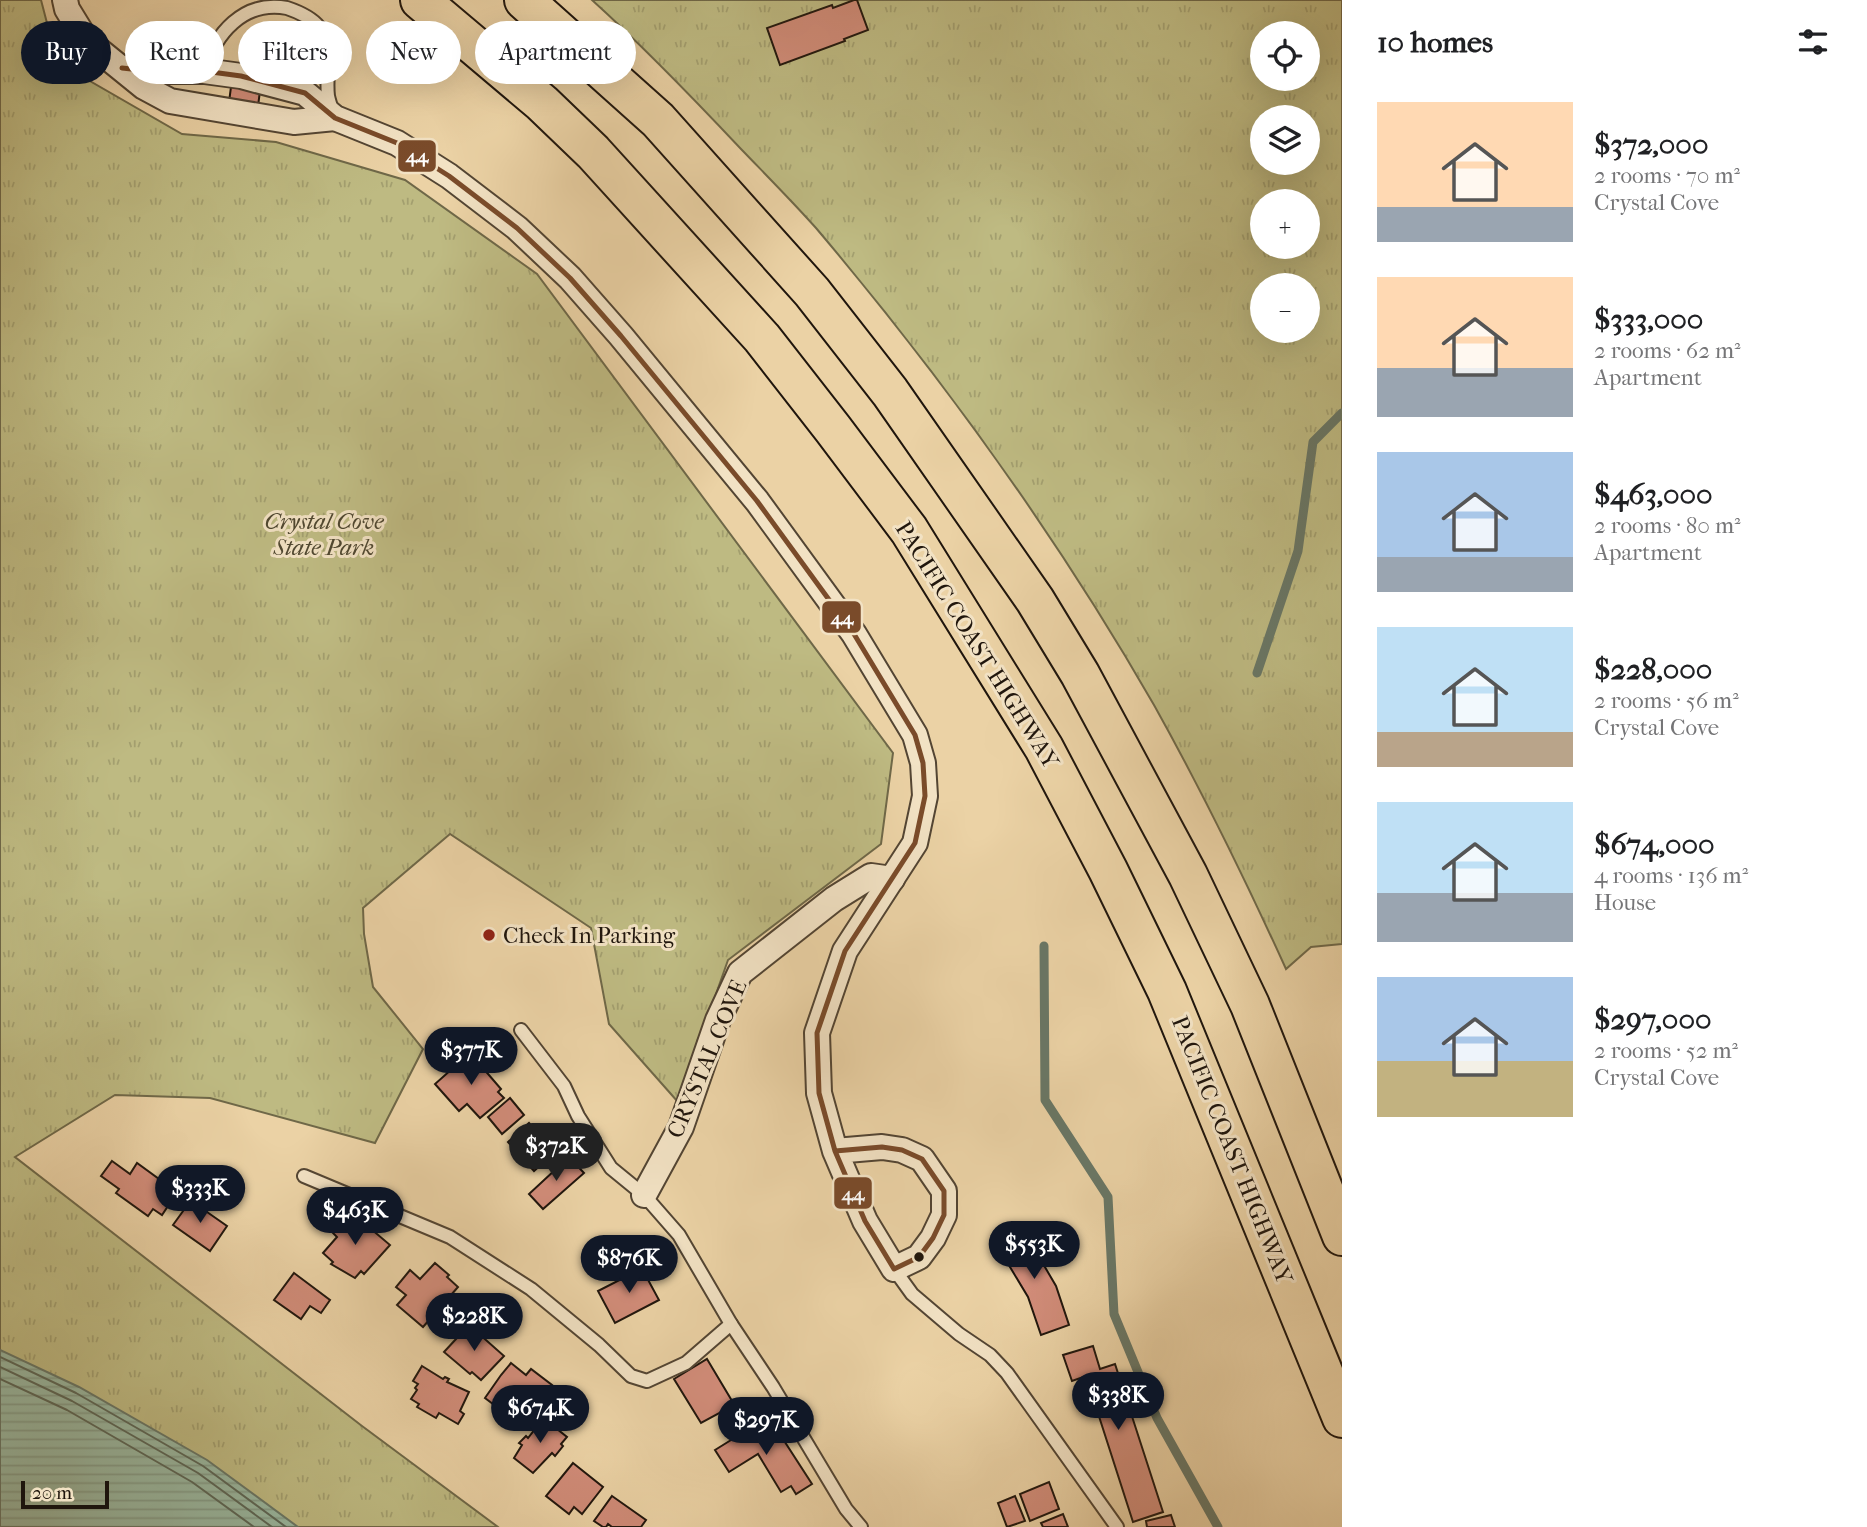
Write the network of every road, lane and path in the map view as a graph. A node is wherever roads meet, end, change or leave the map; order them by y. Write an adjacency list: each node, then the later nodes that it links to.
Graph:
1 (65, 0): 5 (street)
2 (420, 0): 17 (highway, PACIFIC COAST HIGHWAY)
3 (524, 0): 14 (highway)
4 (224, 28): 8 (lane)
5 (122, 68): 6 (street); 8 (street)
6 (125, 68)
7 (224, 74): 8 (street)
8 (335, 118): 9 (street)
9 (892, 878): 11 (street); 13 (street, CRYSTAL COVE)
10 (521, 1031): 13 (lane)
11 (835, 1151): 15 (street); 15 (street)
12 (304, 1176): 16 (lane)
13 (644, 1195): 16 (lane)
14 (1342, 1236)
15 (894, 1269): 19 (lane)
16 (731, 1324): 18 (lane)
17 (1342, 1418)
18 (861, 1527)
19 (1116, 1527)

